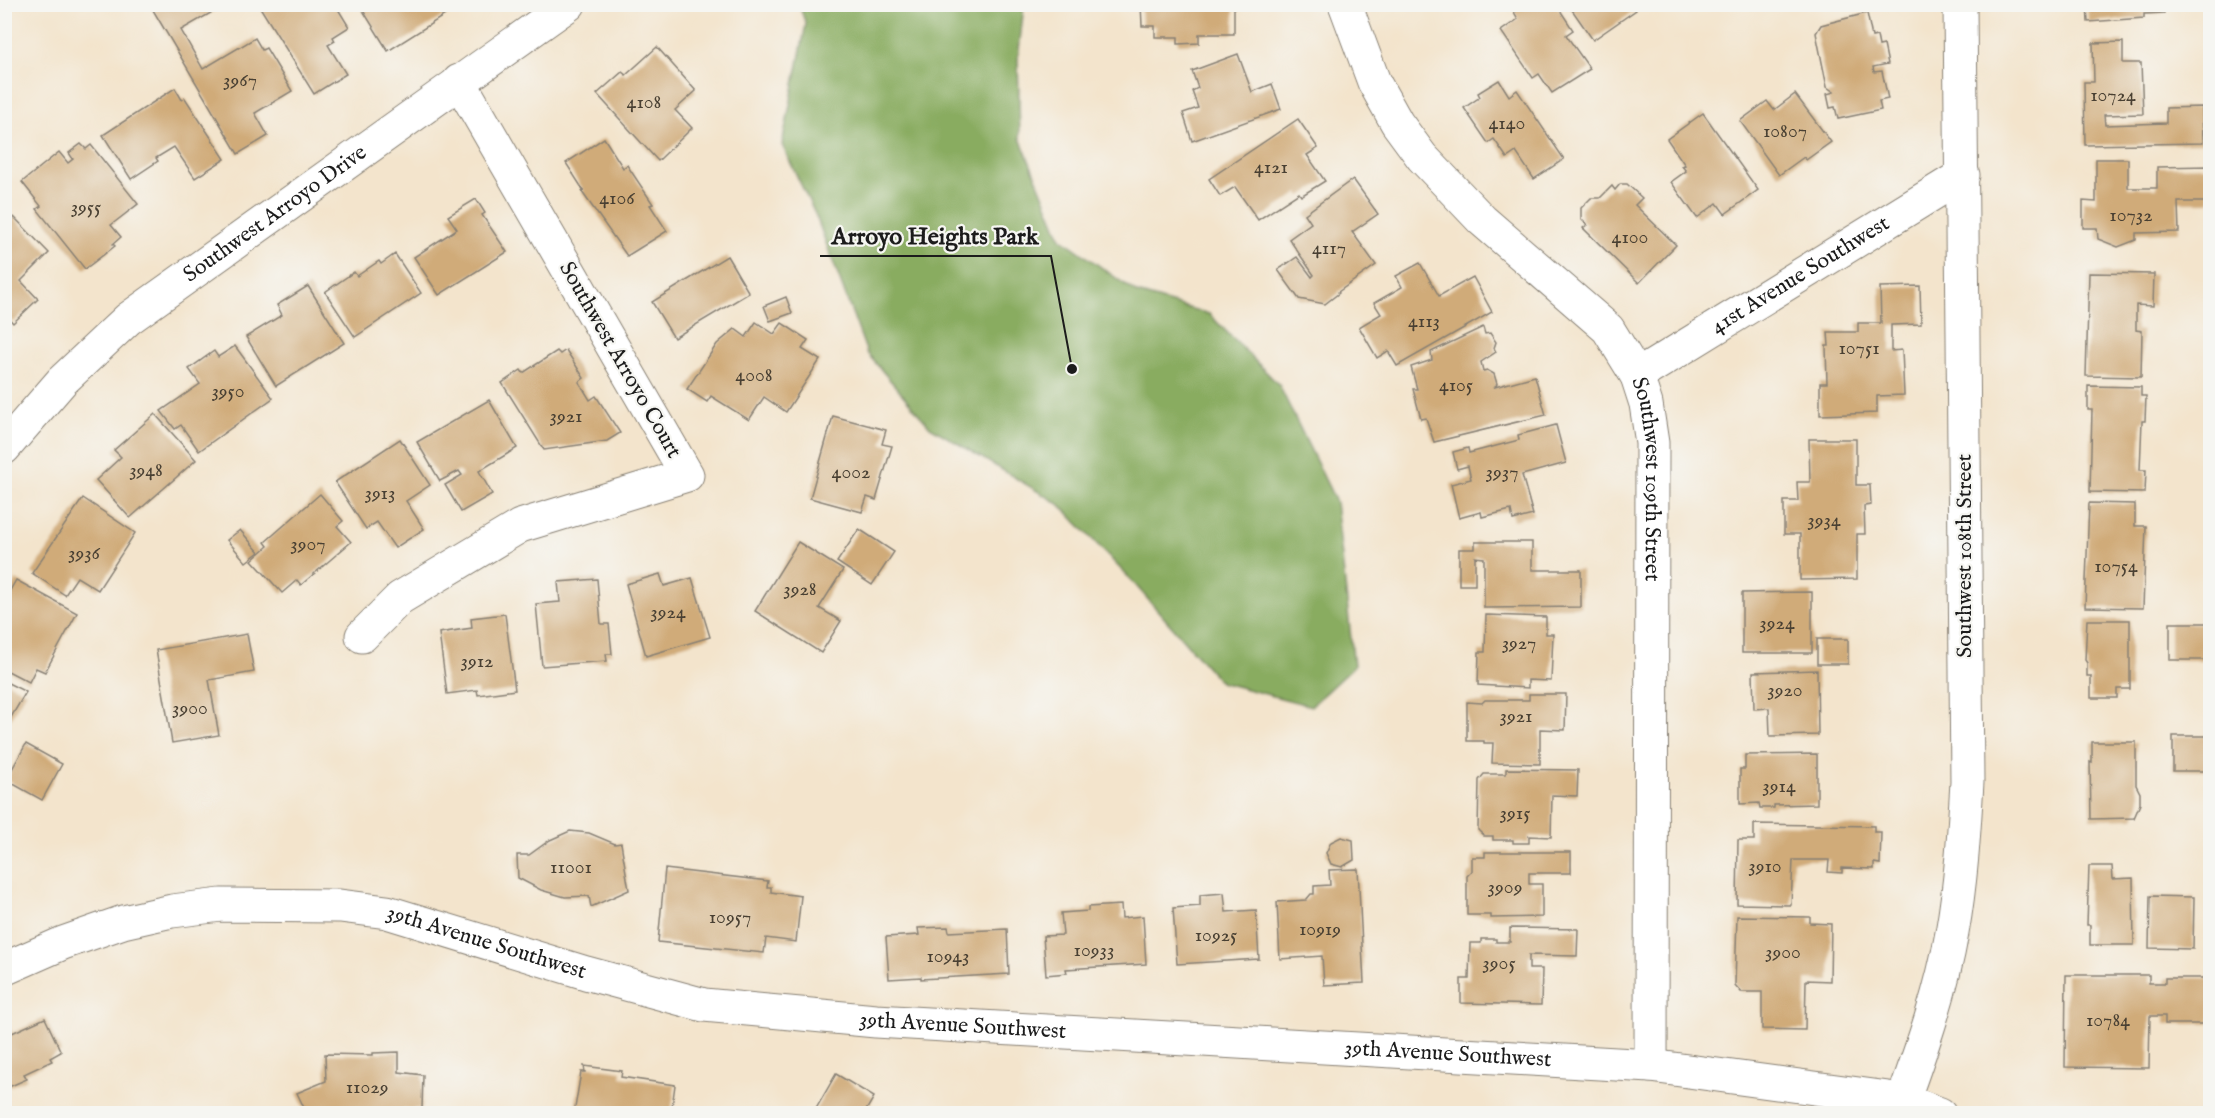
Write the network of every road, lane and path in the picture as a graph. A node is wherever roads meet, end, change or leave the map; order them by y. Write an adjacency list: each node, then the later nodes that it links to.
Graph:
1 (569, 4): 4 (street, Southwest Arroyo Drive)
2 (1960, 4): 5 (street, Southwest 108th Street)
3 (1349, 6): 6 (street, Southwest 109th Street)
4 (459, 81): 7 (street, Southwest Arroyo Drive); 8 (street, Southwest Arroyo Court)
5 (1963, 175): 6 (street, 41st Avenue Southwest); 11 (street, Southwest 108th Street)
6 (1636, 376): 10 (street, Southwest 109th Street)
7 (4, 448)
8 (362, 636)
9 (4, 969): 10 (street, 39th Avenue Southwest)
10 (1651, 1066): 11 (street, 39th Avenue Southwest)
11 (1899, 1107): 12 (street, 39th Avenue Southwest)
12 (1940, 1113)

